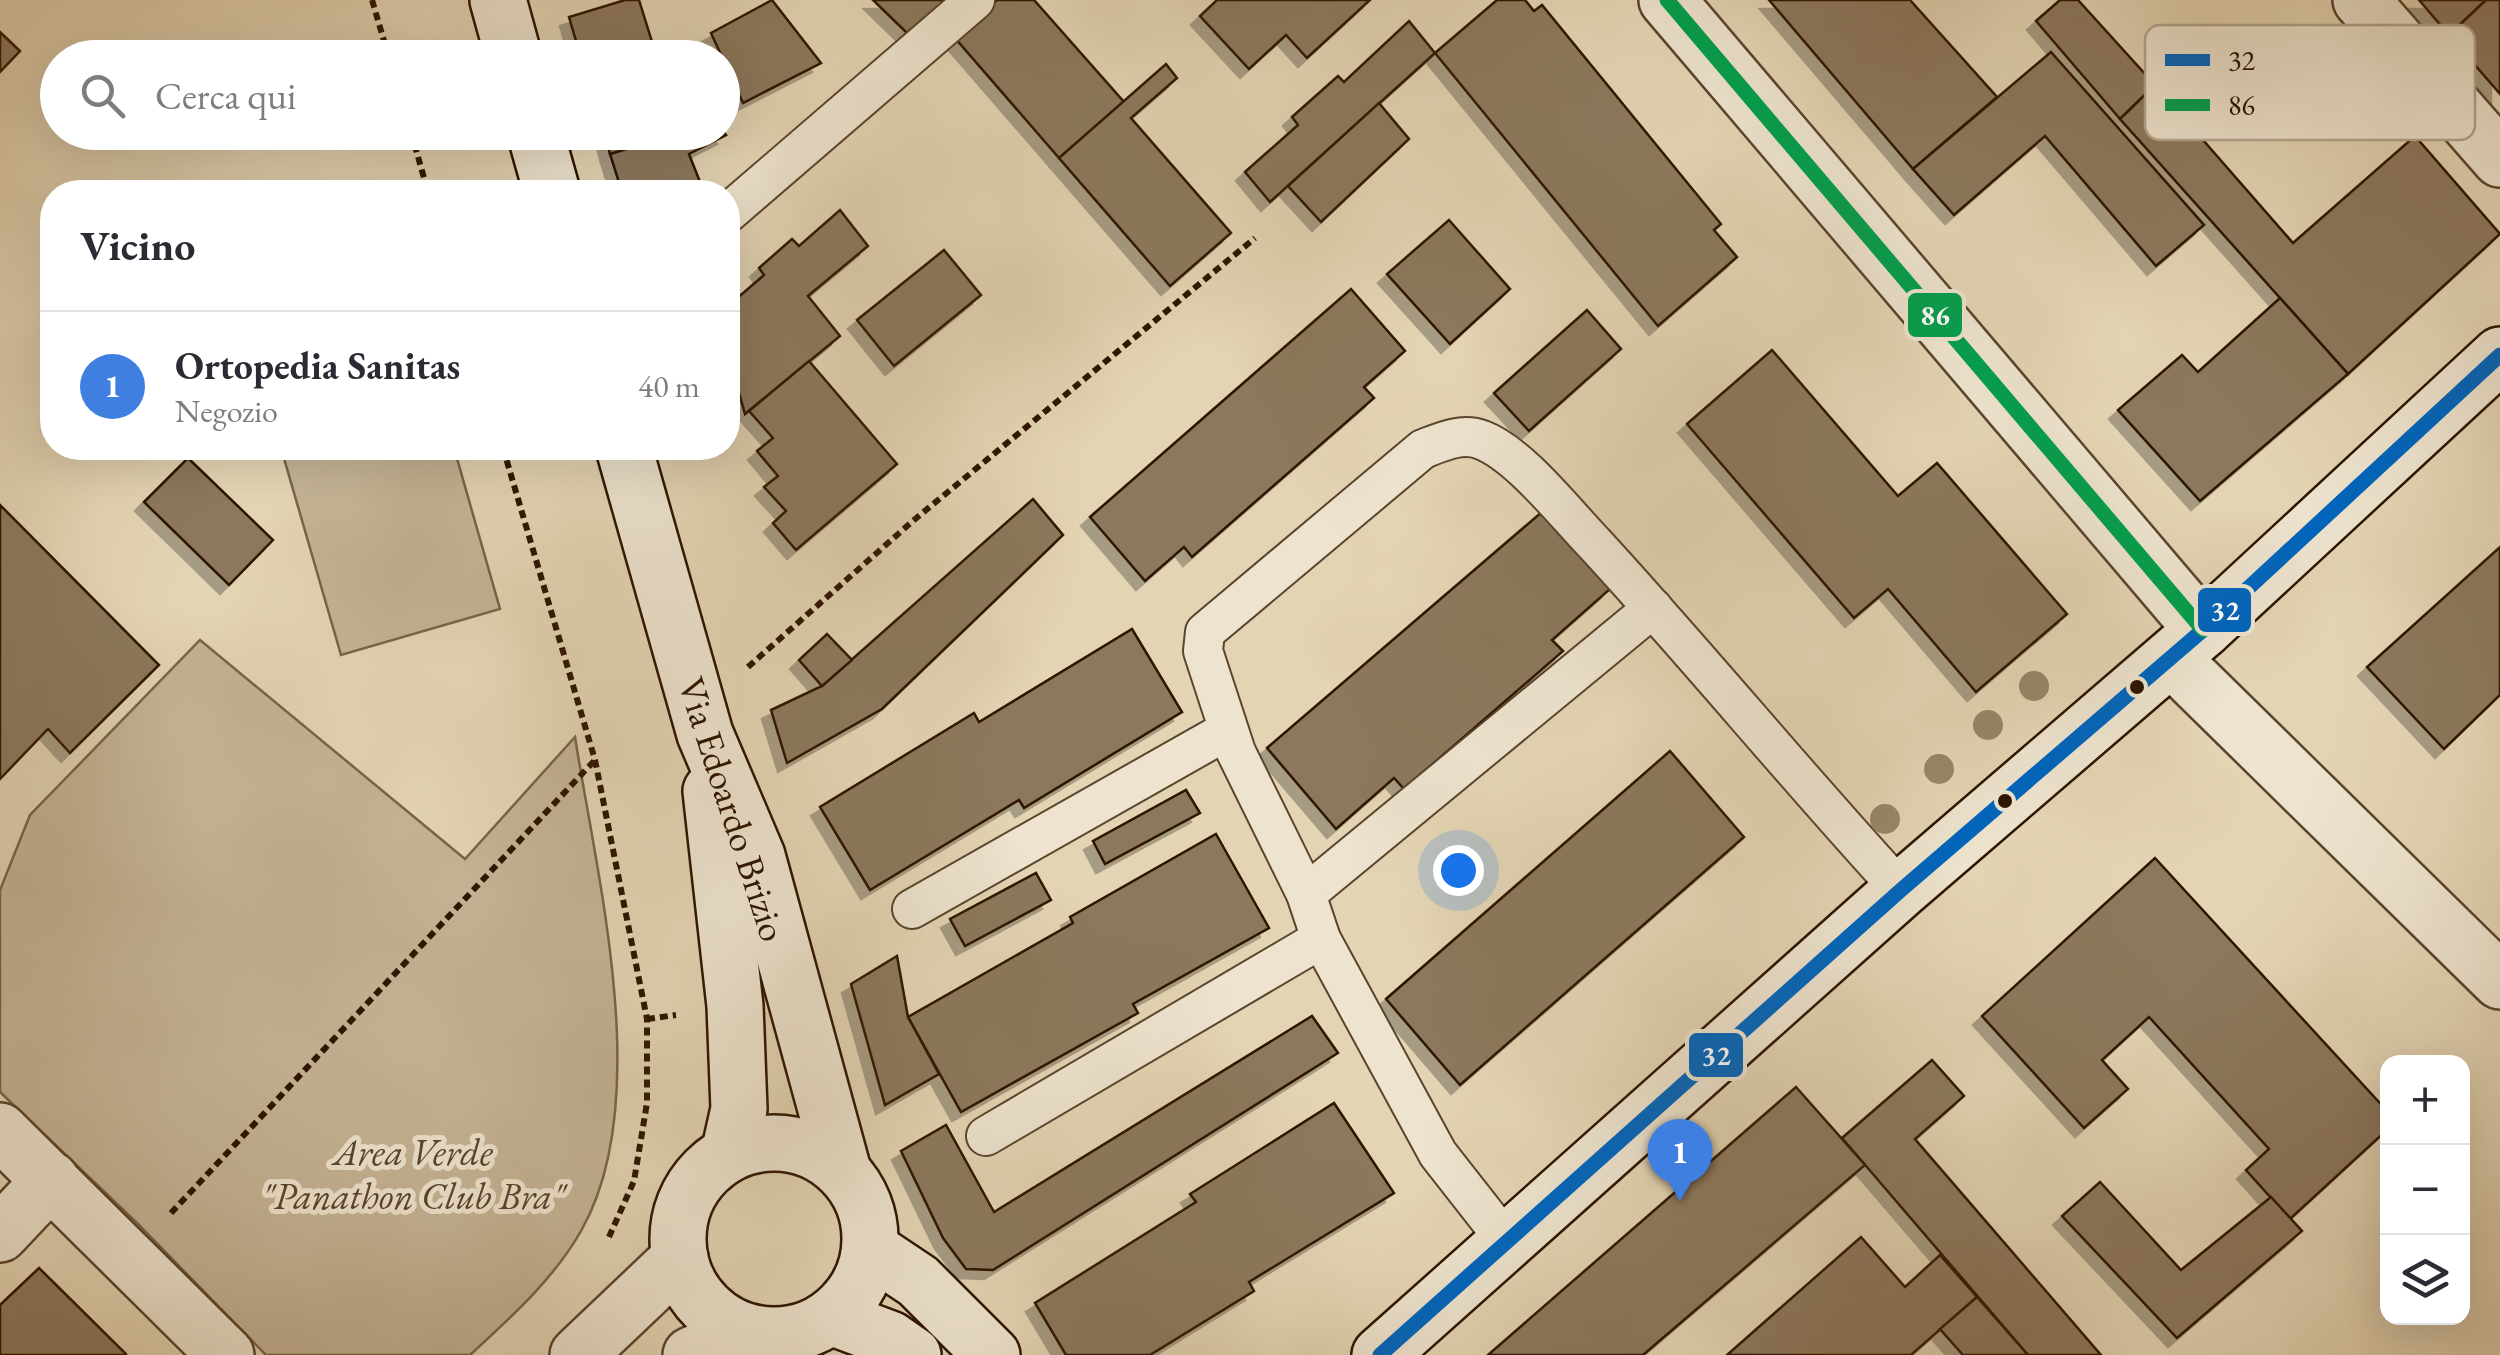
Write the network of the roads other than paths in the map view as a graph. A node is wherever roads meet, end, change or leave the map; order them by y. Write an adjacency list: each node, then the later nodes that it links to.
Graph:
1 (498, 0): 6 (main road)
2 (975, 0): 11 (lane)
3 (1667, 0): 15 (main road)
4 (2361, 0): 5 (main road)
5 (2383, 25)
6 (509, 40)
7 (2475, 130): 9 (main road)
8 (541, 150): 10 (main road)
9 (2500, 159)
10 (549, 180)
11 (740, 203)
12 (2500, 356): 15 (main road)
13 (627, 460): 16 (main road, Via Edoardo Brizio)
14 (1654, 608): 17 (lane); 18 (lane); 19 (lane)
15 (2187, 644): 18 (main road); 22 (main road)
16 (701, 722): 25 (main road); 26 (main road, Via Edoardo Brizio)
17 (1228, 730): 19 (lane); 20 (lane)
18 (1901, 890): 29 (main road)
19 (1306, 894): 21 (lane)
20 (912, 909)
21 (1322, 938): 24 (lane); 29 (lane)
22 (2500, 980)
23 (0, 1131): 27 (main road)
24 (986, 1136)
25 (729, 1154): 26 (main road); 31 (main road)
26 (843, 1171): 30 (main road)
27 (51, 1180): 28 (main road); 34 (main road)
28 (0, 1234)
29 (1508, 1242): 39 (main road)
30 (870, 1249): 32 (main road); 38 (main road)
31 (680, 1258): 33 (main road); 35 (main road)
32 (831, 1317): 33 (main road); 37 (main road)
33 (744, 1331): 36 (main road)
34 (226, 1355)
35 (578, 1355)
36 (691, 1355)
37 (913, 1355)
38 (992, 1355)
39 (1380, 1355)

